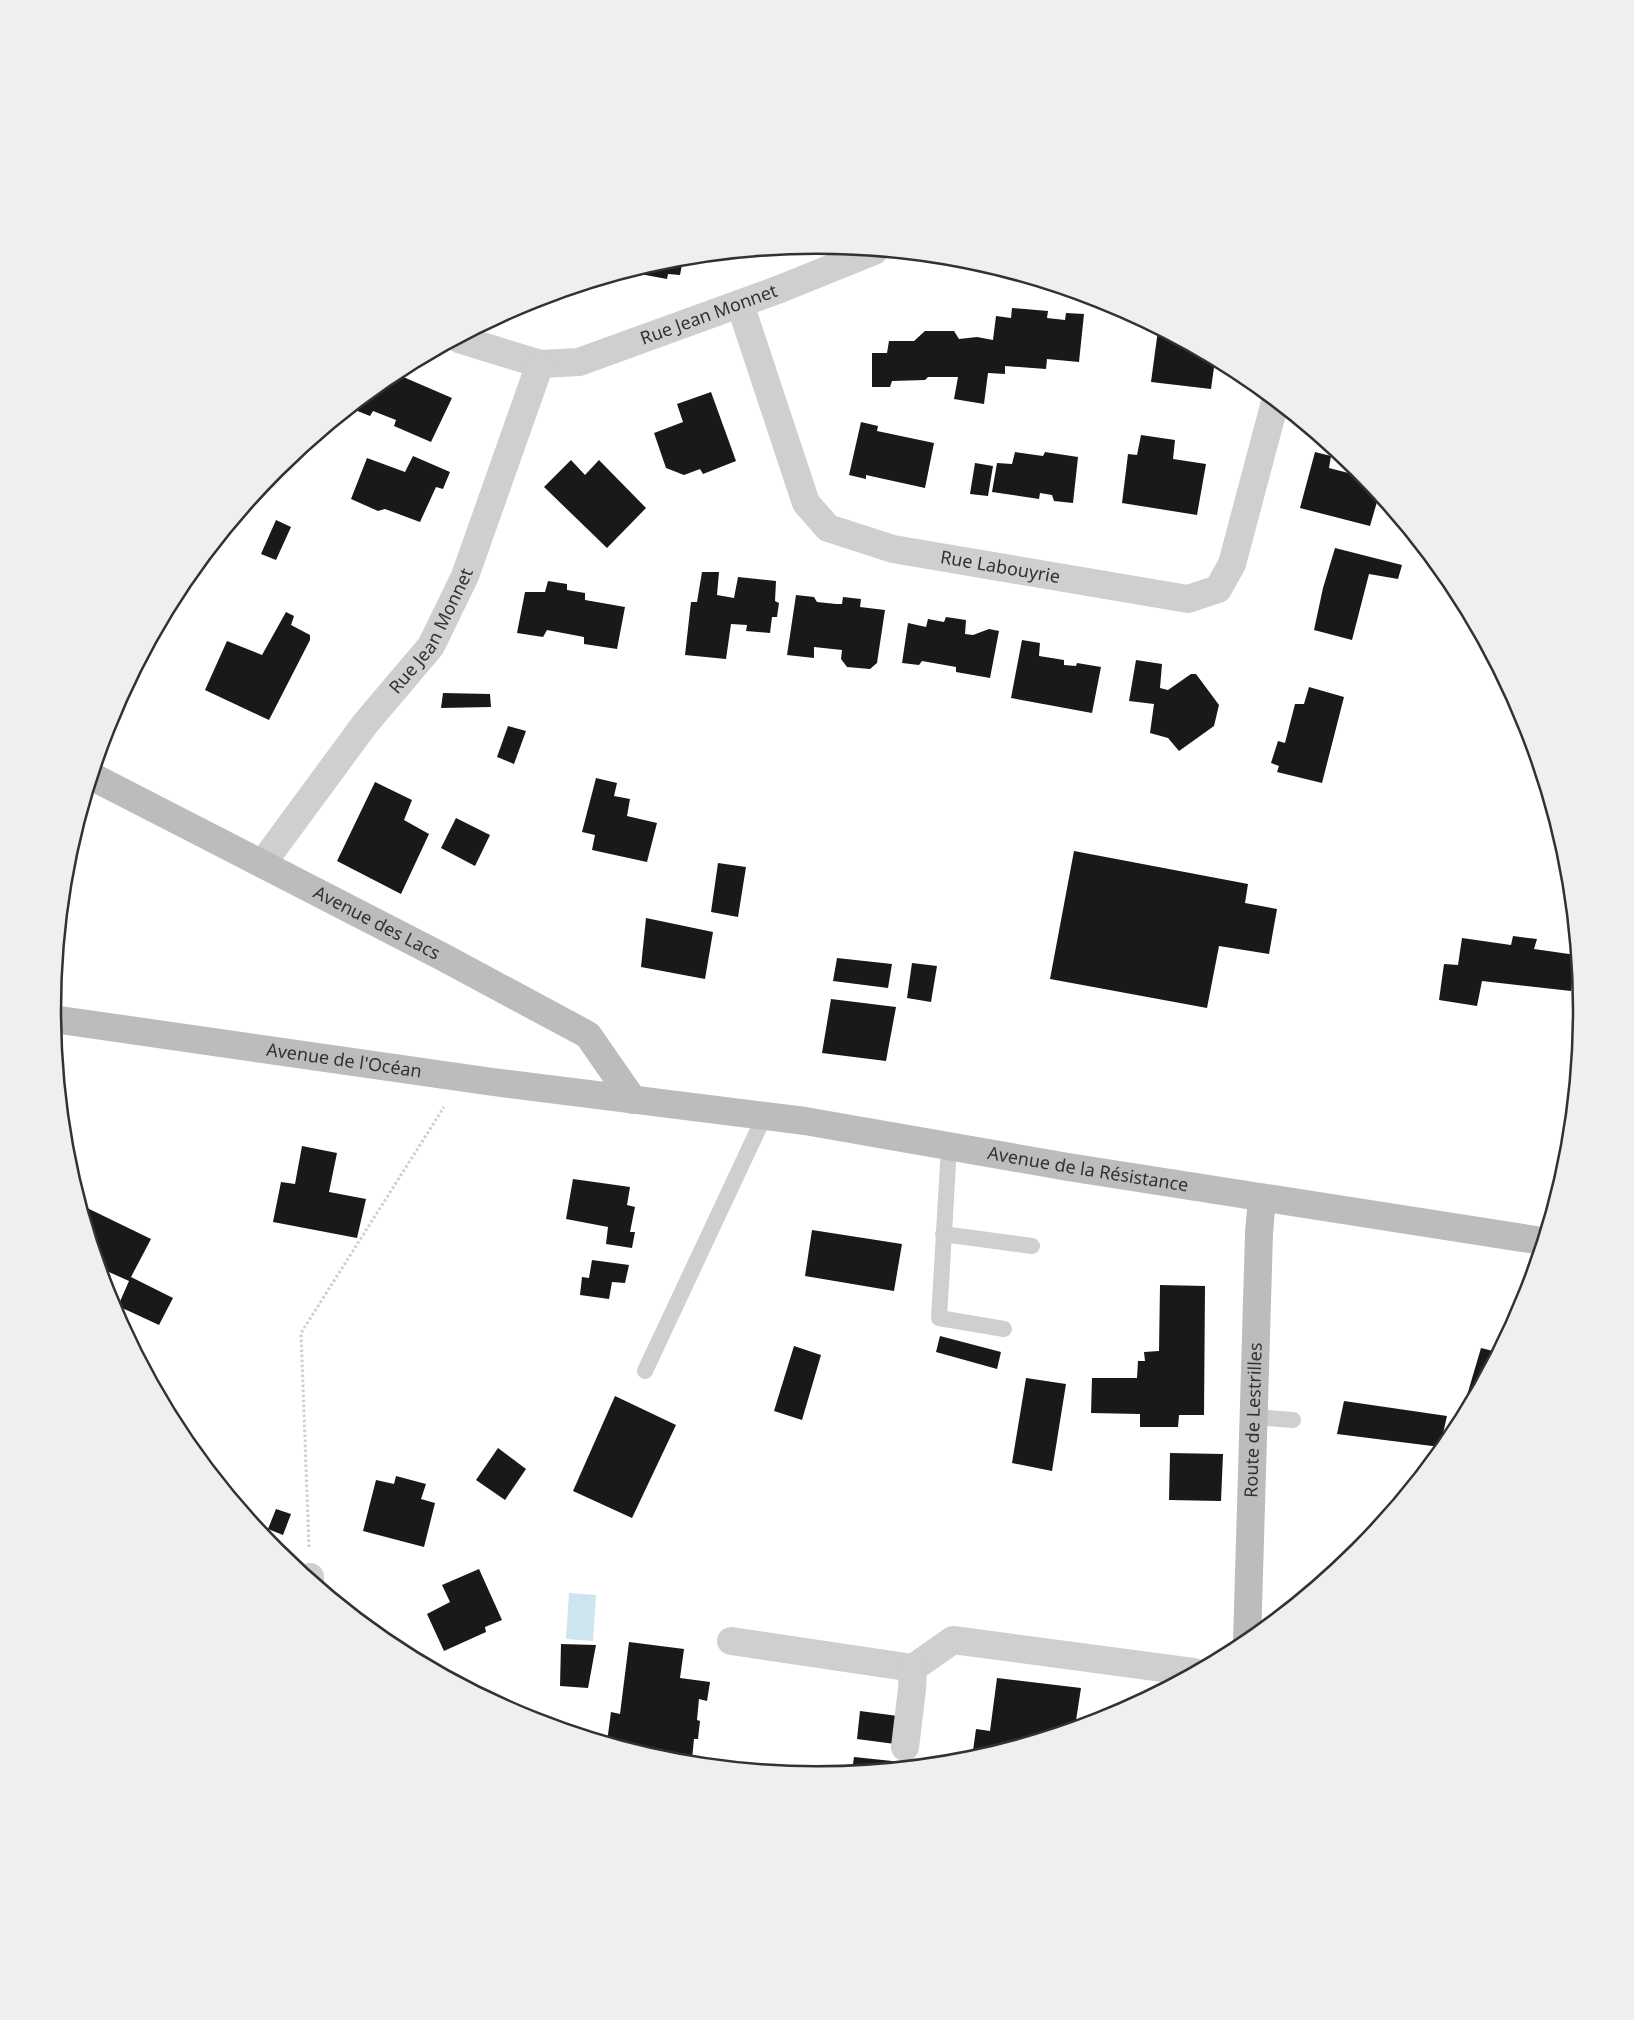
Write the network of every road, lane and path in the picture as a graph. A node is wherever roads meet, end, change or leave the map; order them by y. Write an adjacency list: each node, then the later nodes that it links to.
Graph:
1 (862, 256): 2 (street, Rue Jean Monnet)
2 (740, 304): 4 (street, Rue Jean Monnet); 5 (street, Rue Labouyrie)
3 (466, 341): 4 (street, Rue Jean Monnet)
4 (540, 364): 7 (street, Rue Jean Monnet)
5 (1274, 408)
6 (97, 779): 7 (main road, Avenue des Lacs)
7 (262, 864): 10 (main road, Avenue des Lacs)
8 (61, 1020): 9 (main road, Avenue de l'Océan)
9 (464, 1077): 10 (main road, Avenue de l'Océan); 21 (path)
10 (633, 1100): 11 (main road, Avenue de la Résistance)
11 (765, 1115): 12 (main road, Avenue de la Résistance); 18 (lane)
12 (948, 1147): 13 (main road, Avenue de la Résistance); 14 (lane)
13 (1262, 1198): 15 (main road, Avenue de la Résistance); 19 (main road, Route de Lestrilles)
14 (943, 1234): 16 (lane); 17 (lane)
15 (1537, 1241)
16 (1032, 1246)
17 (1004, 1329)
18 (645, 1371)
19 (1254, 1417): 20 (lane); 22 (main road, Route de Lestrilles)
20 (1293, 1420)
21 (310, 1569)
22 (1247, 1631)
23 (731, 1641): 24 (street)
24 (913, 1668): 25 (street); 26 (street)
25 (1183, 1671)
26 (905, 1746)

